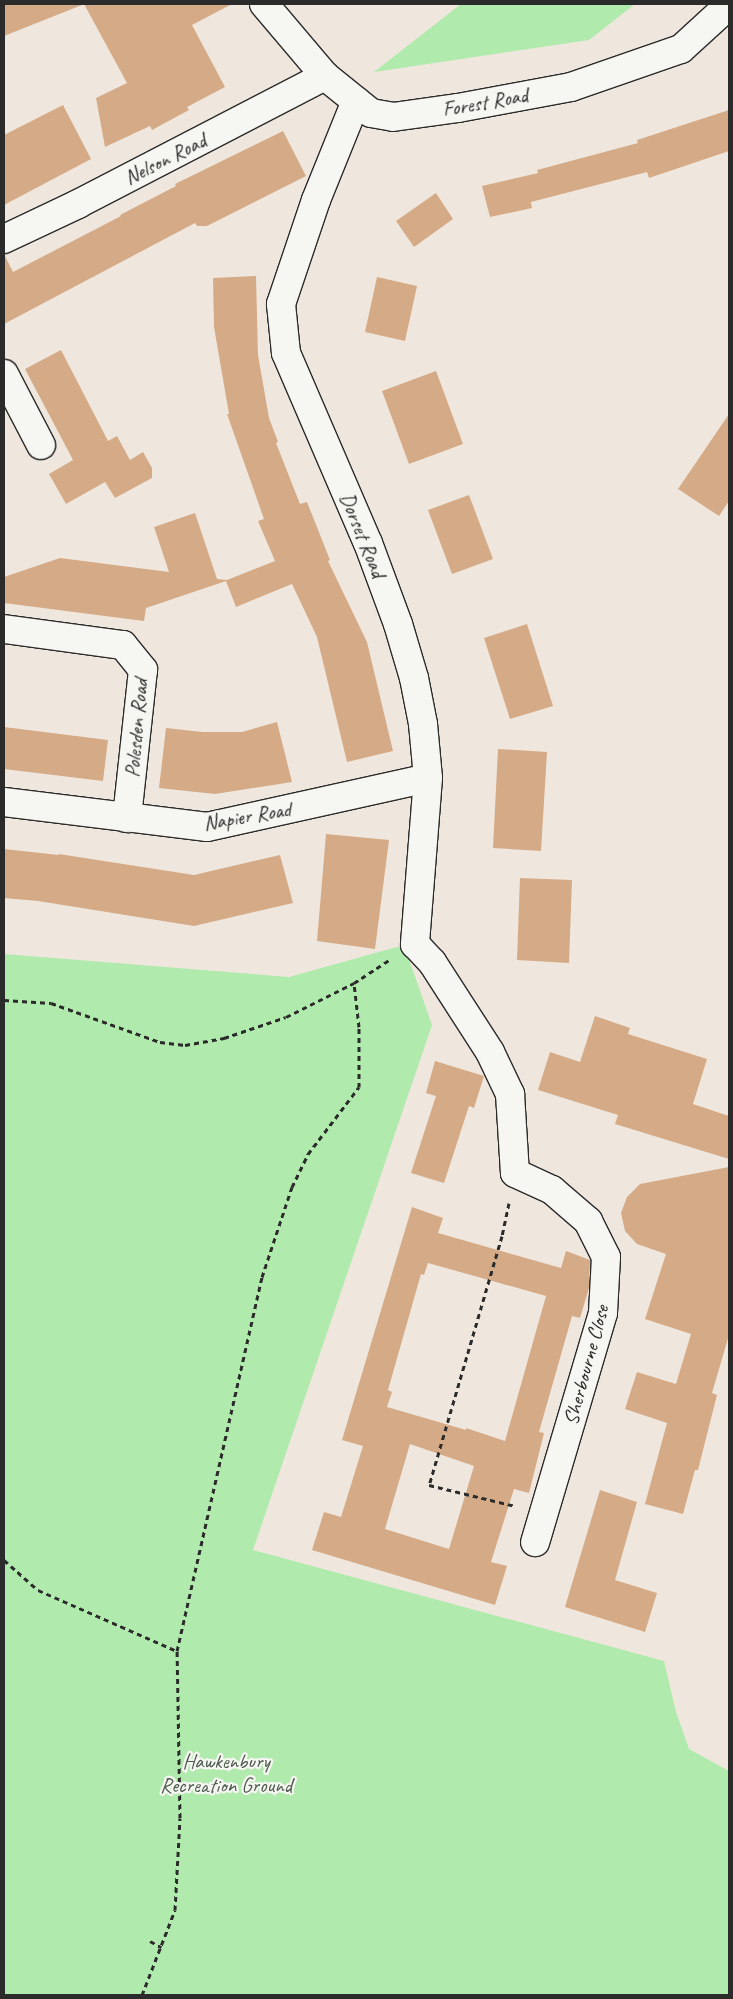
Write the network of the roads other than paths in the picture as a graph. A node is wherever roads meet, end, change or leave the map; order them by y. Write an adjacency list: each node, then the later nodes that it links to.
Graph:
1 (264, 4): 3 (street, Forest Road)
2 (729, 5): 4 (street, Forest Road)
3 (325, 76): 4 (street, Forest Road); 5 (street, Nelson Road)
4 (356, 101): 9 (street, Dorset Road)
5 (4, 239)
6 (4, 374): 7 (street)
7 (41, 445)
8 (4, 629): 11 (street, Polesden Road)
9 (428, 778): 11 (street, Napier Road); 12 (street, Dorset Road)
10 (4, 802): 11 (street, Napier Road)
11 (127, 818)
12 (515, 1173): 13 (street, Sherbourne Close)
13 (535, 1542)

